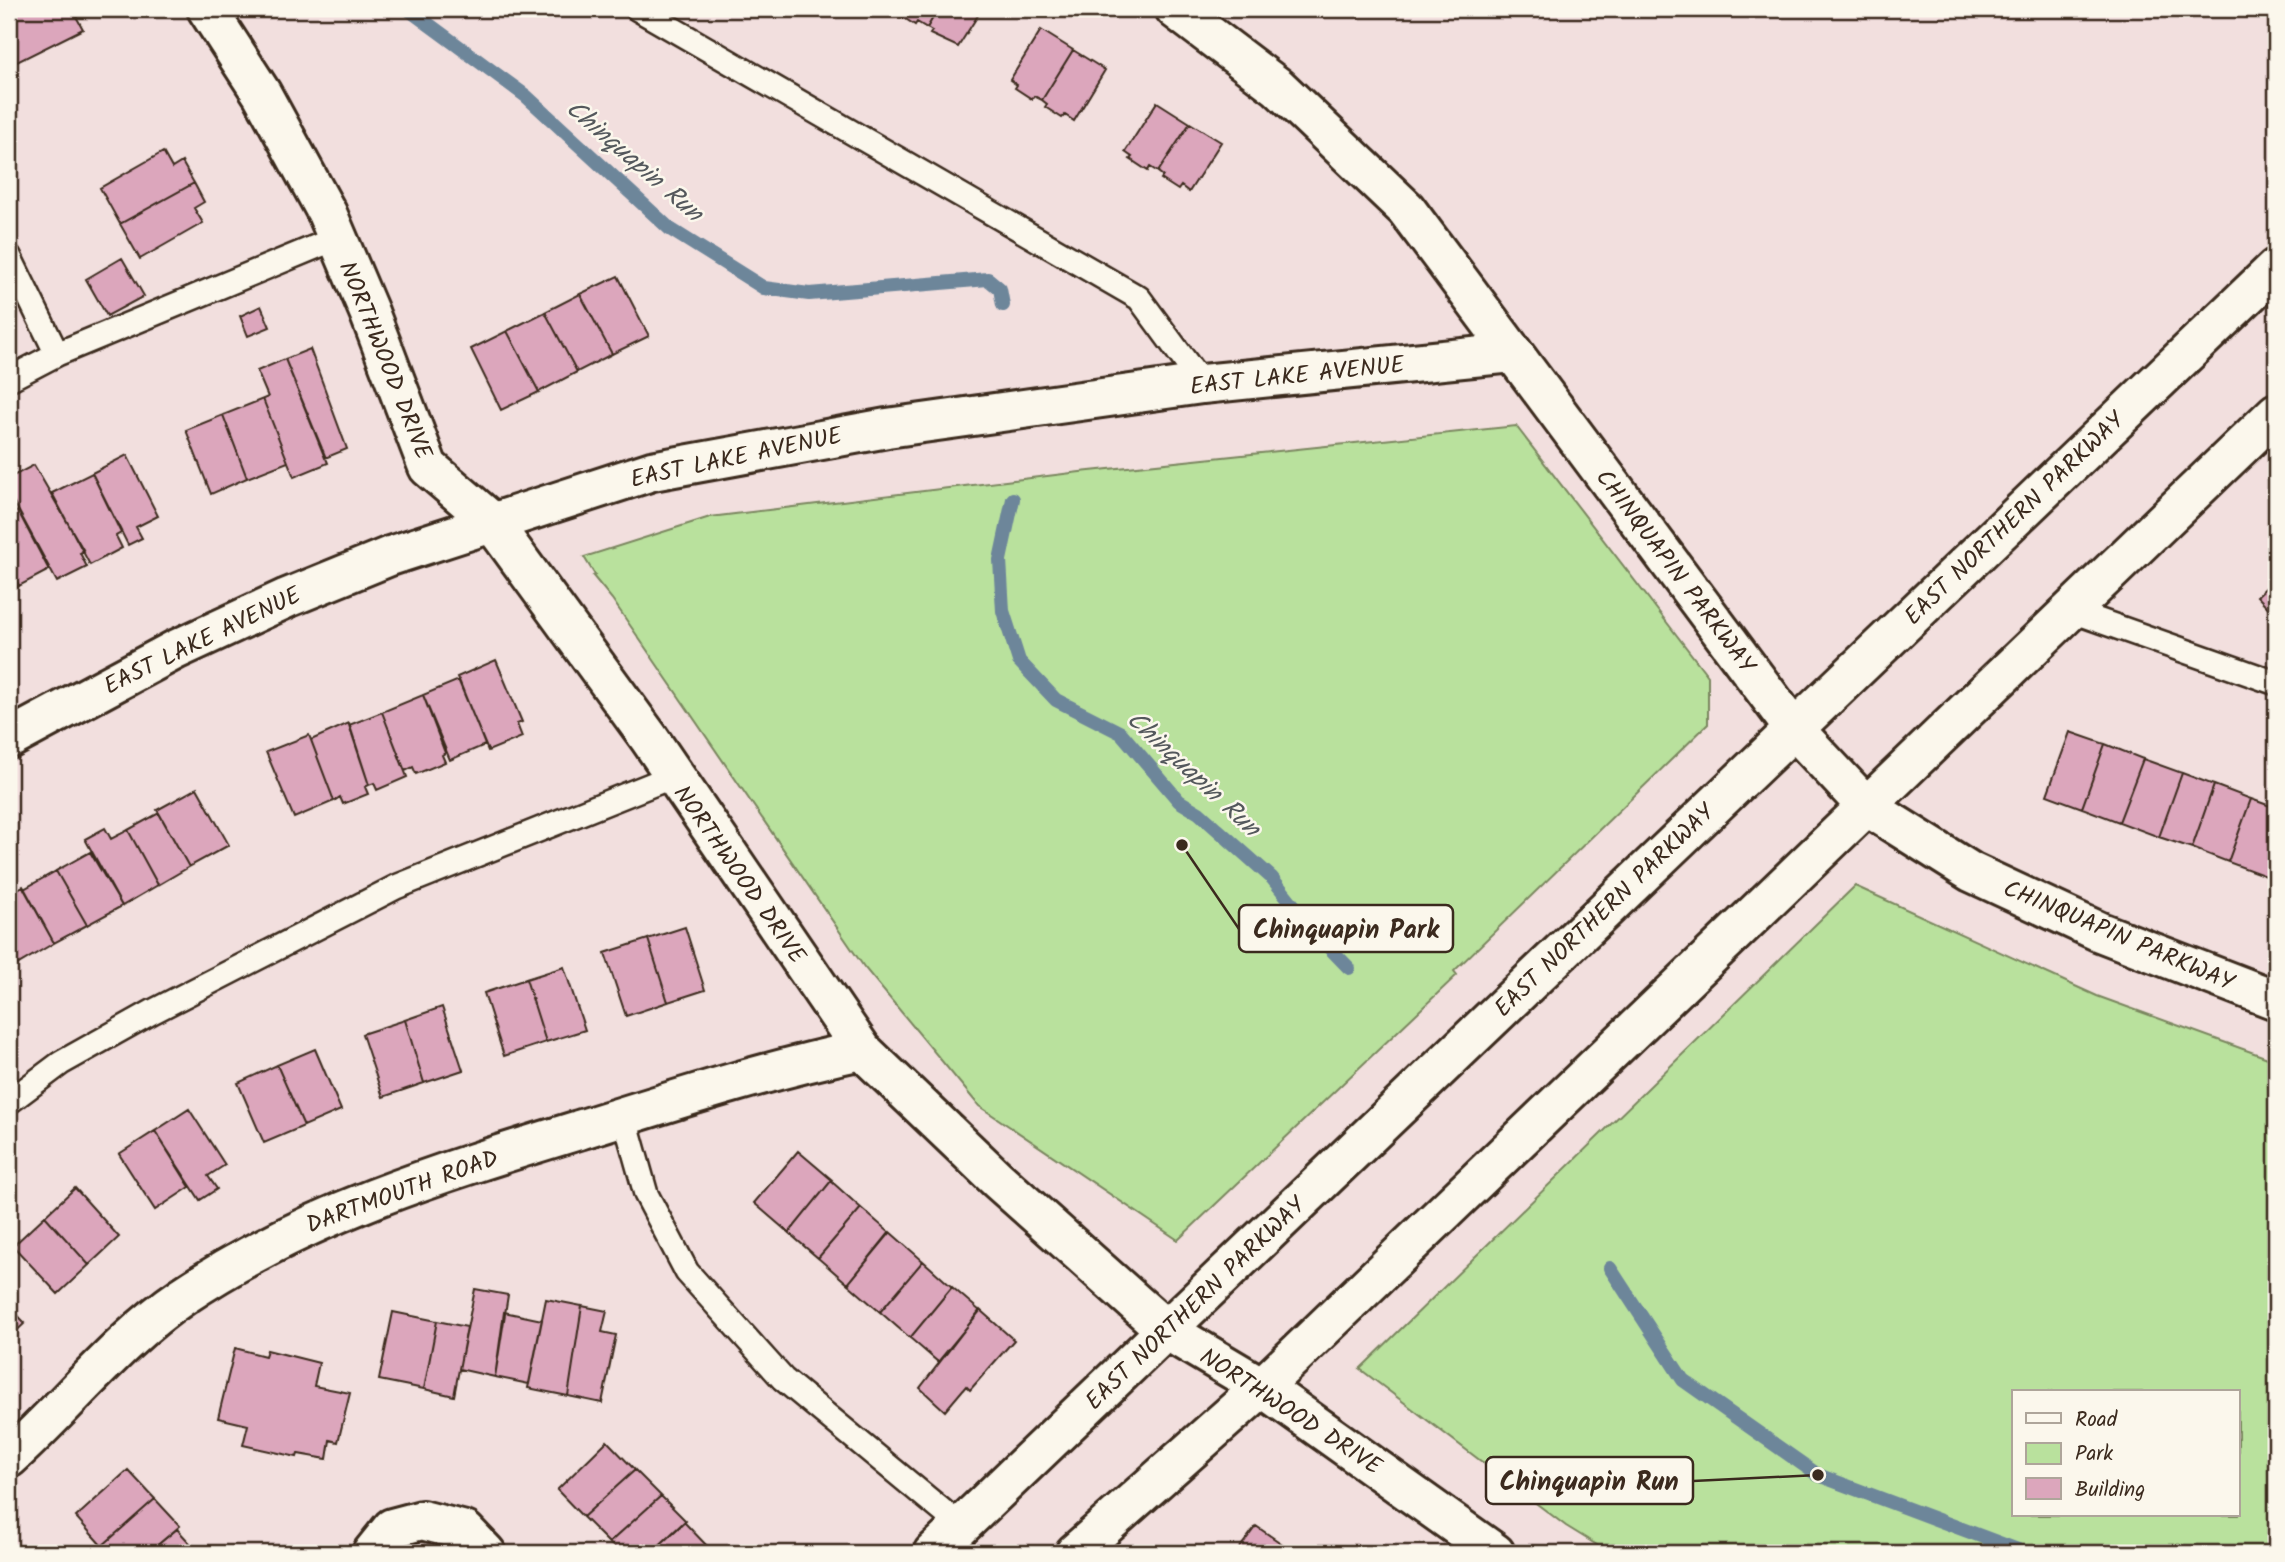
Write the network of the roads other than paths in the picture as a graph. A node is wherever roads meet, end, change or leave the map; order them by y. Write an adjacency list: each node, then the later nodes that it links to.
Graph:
1 (207, 9): 4 (street, NORTHWOOD DRIVE)
2 (638, 9): 10 (lane)
3 (1175, 9): 7 (street, CHINQUAPIN PARKWAY)
4 (337, 238): 8 (lane); 12 (street, NORTHWOOD DRIVE)
5 (9, 257): 8 (lane)
6 (2276, 268): 15 (street, EAST NORTHERN PARKWAY)
7 (1513, 353): 10 (street, EAST LAKE AVENUE); 15 (street, CHINQUAPIN PARKWAY)
8 (57, 354): 9 (lane)
9 (9, 379)
10 (1202, 384): 12 (street, EAST LAKE AVENUE)
11 (2276, 413): 13 (street)
12 (491, 521): 16 (street, EAST LAKE AVENUE); 17 (street, NORTHWOOD DRIVE)
13 (2069, 610): 14 (lane); 18 (street)
14 (2276, 683)
15 (1793, 728): 18 (street, CHINQUAPIN PARKWAY); 23 (street, EAST NORTHERN PARKWAY)
16 (9, 739)
17 (673, 776): 20 (street, NORTHWOOD DRIVE); 21 (lane)
18 (1866, 806): 19 (street, CHINQUAPIN PARKWAY); 24 (street)
19 (2276, 1000)
20 (862, 1050): 22 (street, DARTMOUTH ROAD); 23 (street, NORTHWOOD DRIVE)
21 (9, 1102)
22 (624, 1116): 25 (street, DARTMOUTH ROAD); 26 (lane)
23 (1166, 1330): 24 (street, NORTHWOOD DRIVE); 26 (street, EAST NORTHERN PARKWAY)
24 (1262, 1387): 30 (street); 31 (street, NORTHWOOD DRIVE)
25 (9, 1458)
26 (961, 1526): 29 (street, EAST NORTHERN PARKWAY)
27 (372, 1553): 28 (street)
28 (486, 1553)
29 (933, 1553)
30 (1075, 1553)
31 (1495, 1553)

